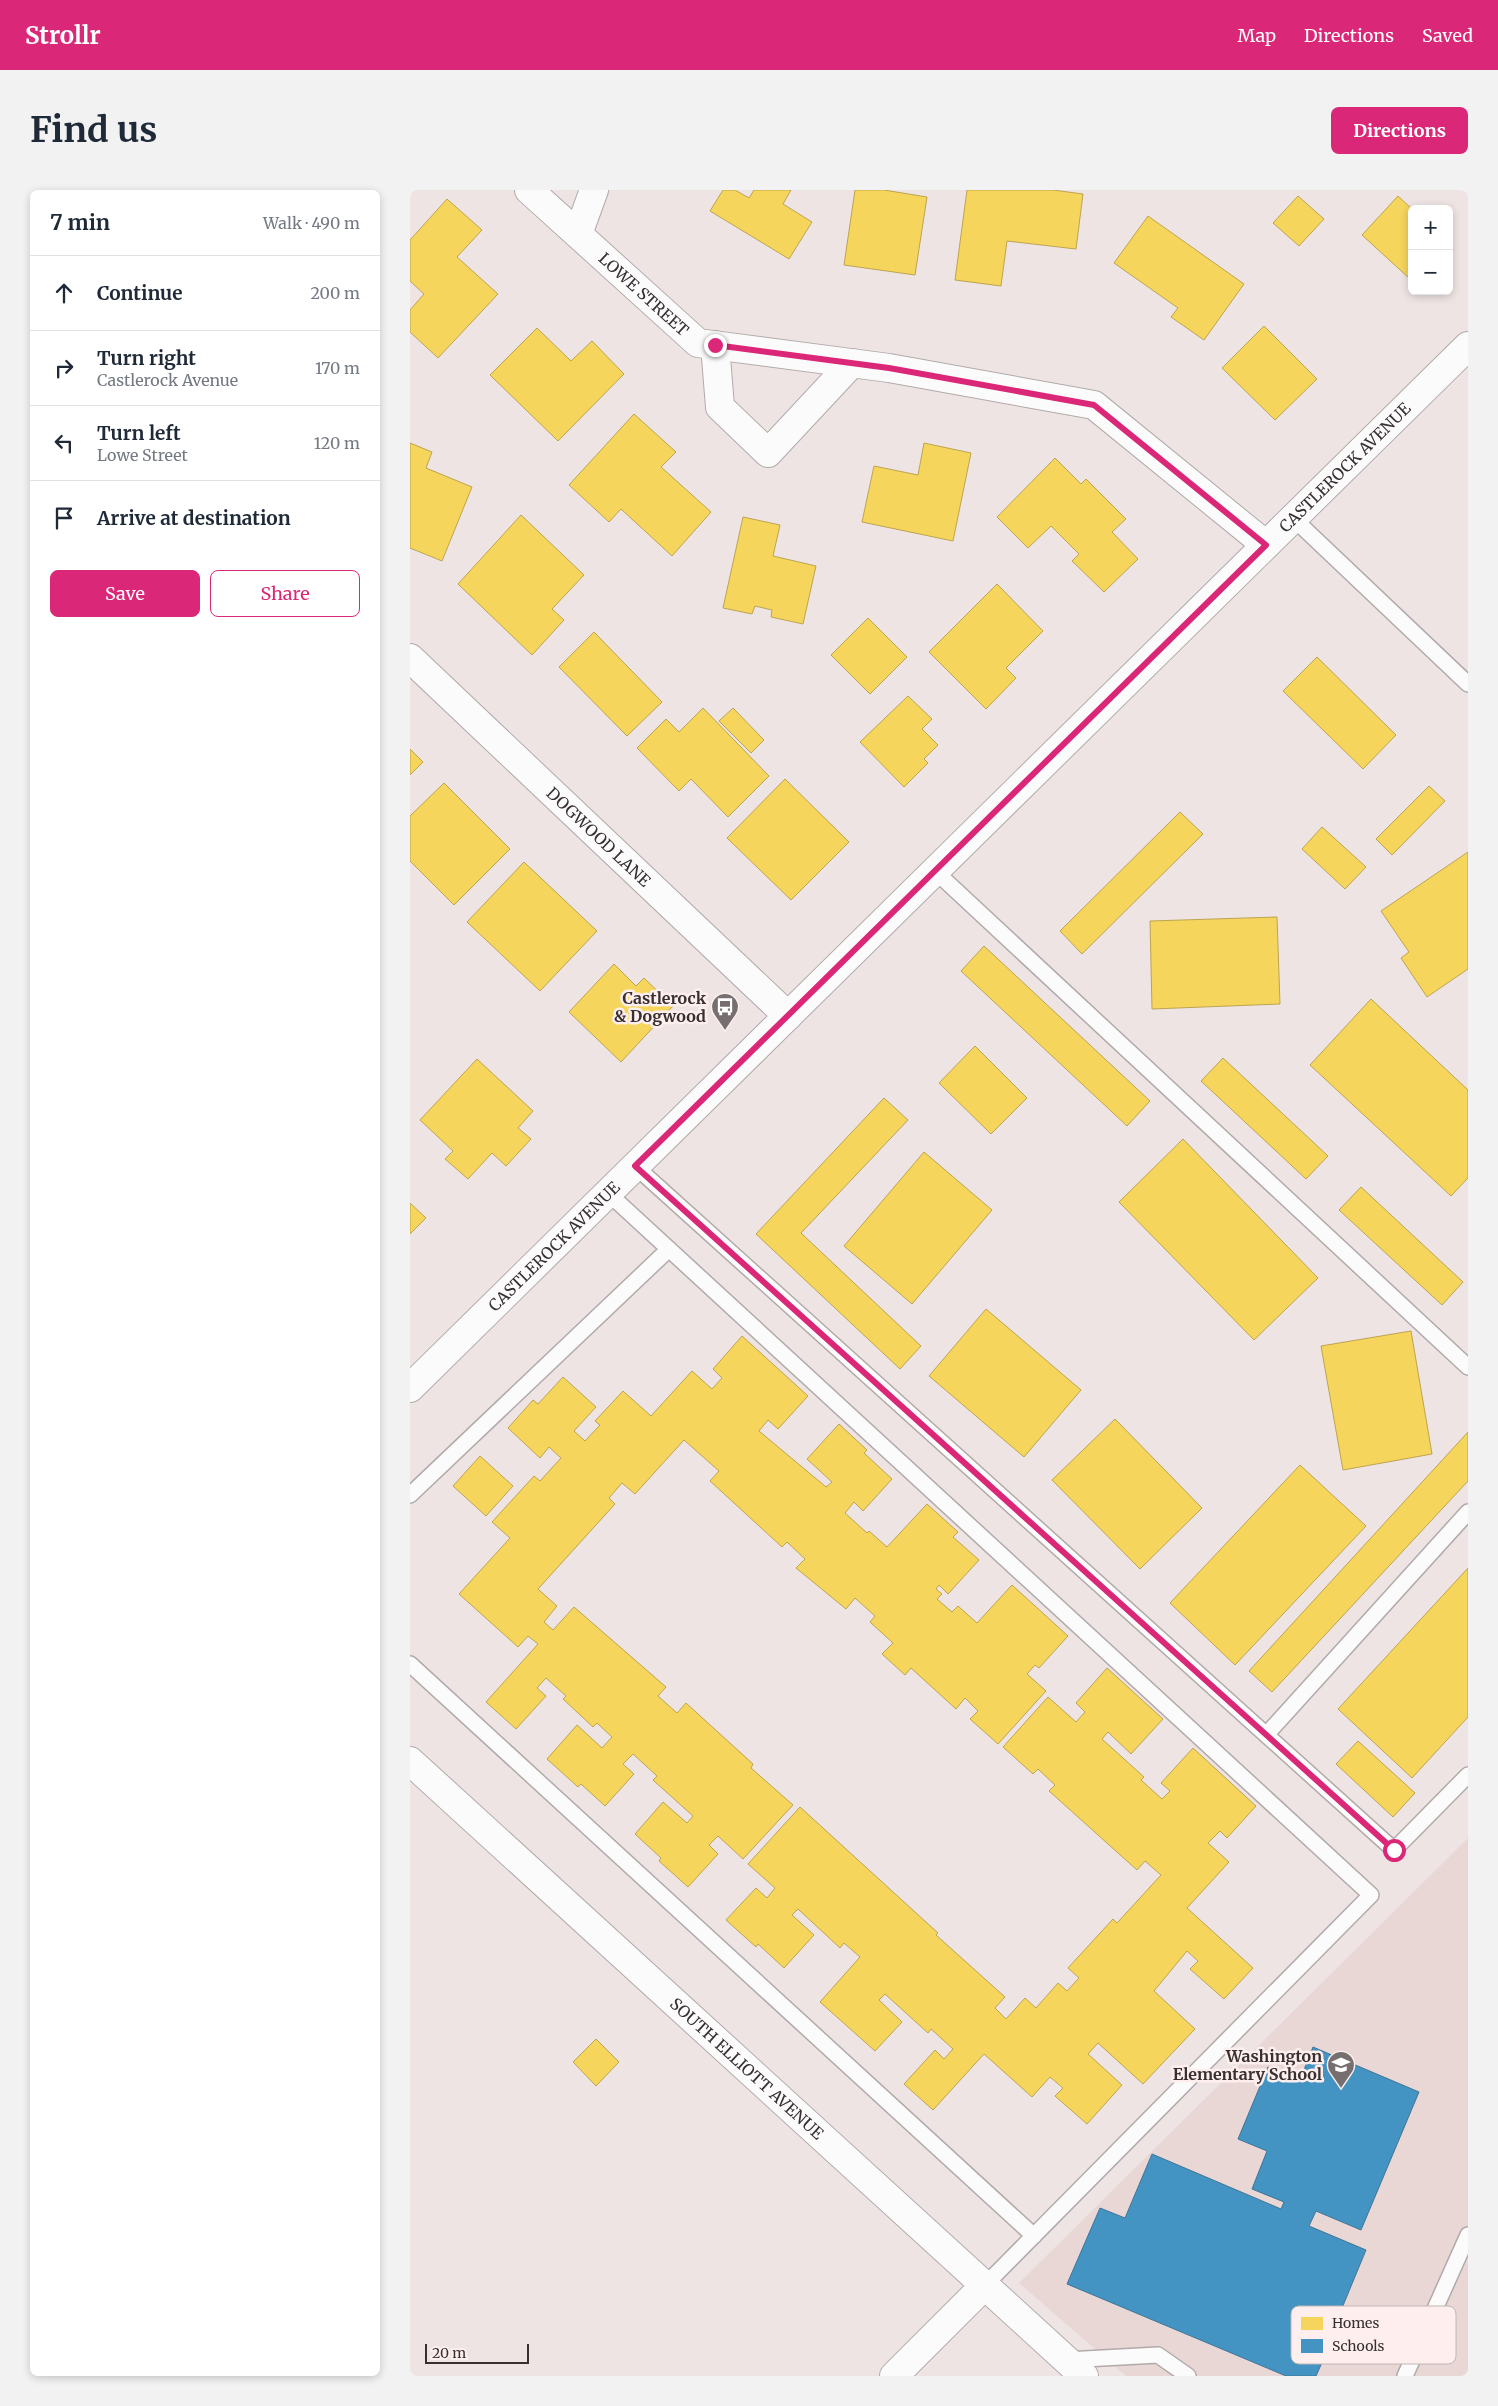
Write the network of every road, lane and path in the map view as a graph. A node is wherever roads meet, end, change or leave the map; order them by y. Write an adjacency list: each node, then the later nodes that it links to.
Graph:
1 (529, 190): 3 (street, LOWE STREET)
2 (594, 190): 3 (street)
3 (578, 234): 4 (street, LOWE STREET)
4 (715, 345): 6 (street, LOWE STREET); 6 (street)
5 (1468, 346): 7 (street, CASTLEROCK AVENUE)
6 (852, 363): 8 (street, LOWE STREET)
7 (1293, 518): 8 (street, CASTLEROCK AVENUE); 10 (lane)
8 (1266, 545): 11 (street, CASTLEROCK AVENUE)
9 (410, 658): 12 (street, DOGWOOD LANE)
10 (1468, 684)
11 (935, 871): 12 (street, CASTLEROCK AVENUE); 16 (lane)
12 (788, 1016): 13 (street, CASTLEROCK AVENUE)
13 (635, 1166): 14 (street, CASTLEROCK AVENUE); 21 (lane)
14 (608, 1193): 15 (lane); 17 (street, CASTLEROCK AVENUE)
15 (668, 1249): 18 (lane); 25 (lane)
16 (1468, 1366)
17 (410, 1388)
18 (410, 1495)
19 (1468, 1512): 21 (lane)
20 (410, 1664): 25 (lane)
21 (1266, 1734): 23 (lane)
22 (410, 1761): 26 (street, SOUTH ELLIOTT AVENUE)
23 (1468, 1774)
24 (1468, 2235): 27 (lane)
25 (1034, 2236): 26 (lane)
26 (984, 2286): 29 (street, SOUTH ELLIOTT AVENUE); 30 (street)
27 (1437, 2306)
28 (1411, 2364): 32 (lane)
29 (1074, 2368): 31 (lane)
30 (894, 2376)
31 (1188, 2376)
32 (1406, 2376)

